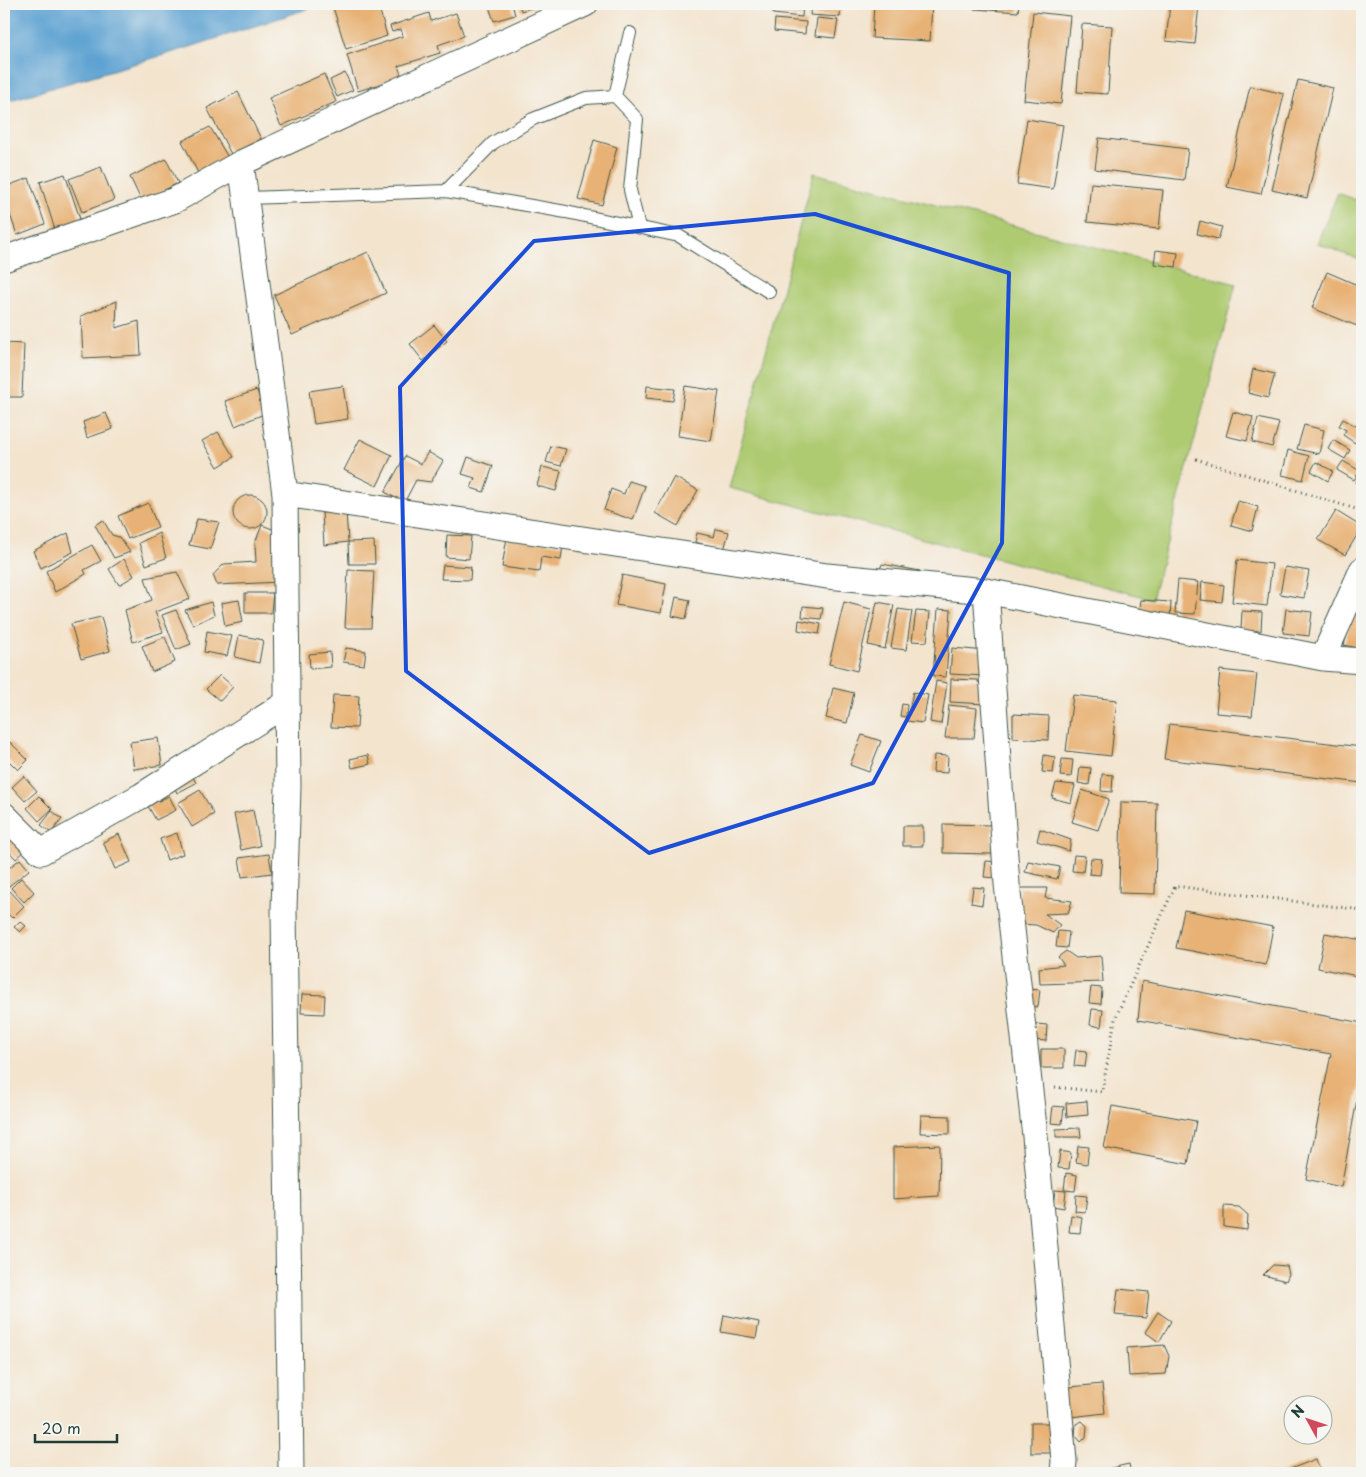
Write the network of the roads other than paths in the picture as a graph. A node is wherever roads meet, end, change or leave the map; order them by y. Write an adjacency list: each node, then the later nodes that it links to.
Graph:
1 (585, 4): 4 (street)
2 (630, 33): 3 (lane)
3 (615, 96): 5 (lane); 7 (lane)
4 (241, 163): 6 (street); 8 (street)
5 (446, 191): 6 (lane); 7 (lane)
6 (246, 198): 10 (street)
7 (639, 227): 9 (lane)
8 (4, 259)
9 (769, 292)
10 (284, 494): 12 (street); 15 (street)
11 (1362, 570): 13 (street)
12 (986, 591): 13 (street); 18 (street)
13 (1323, 658): 14 (street)
14 (1362, 661)
15 (287, 703): 16 (street); 17 (street)
16 (4, 815)
17 (291, 1473)
18 (1063, 1473)

